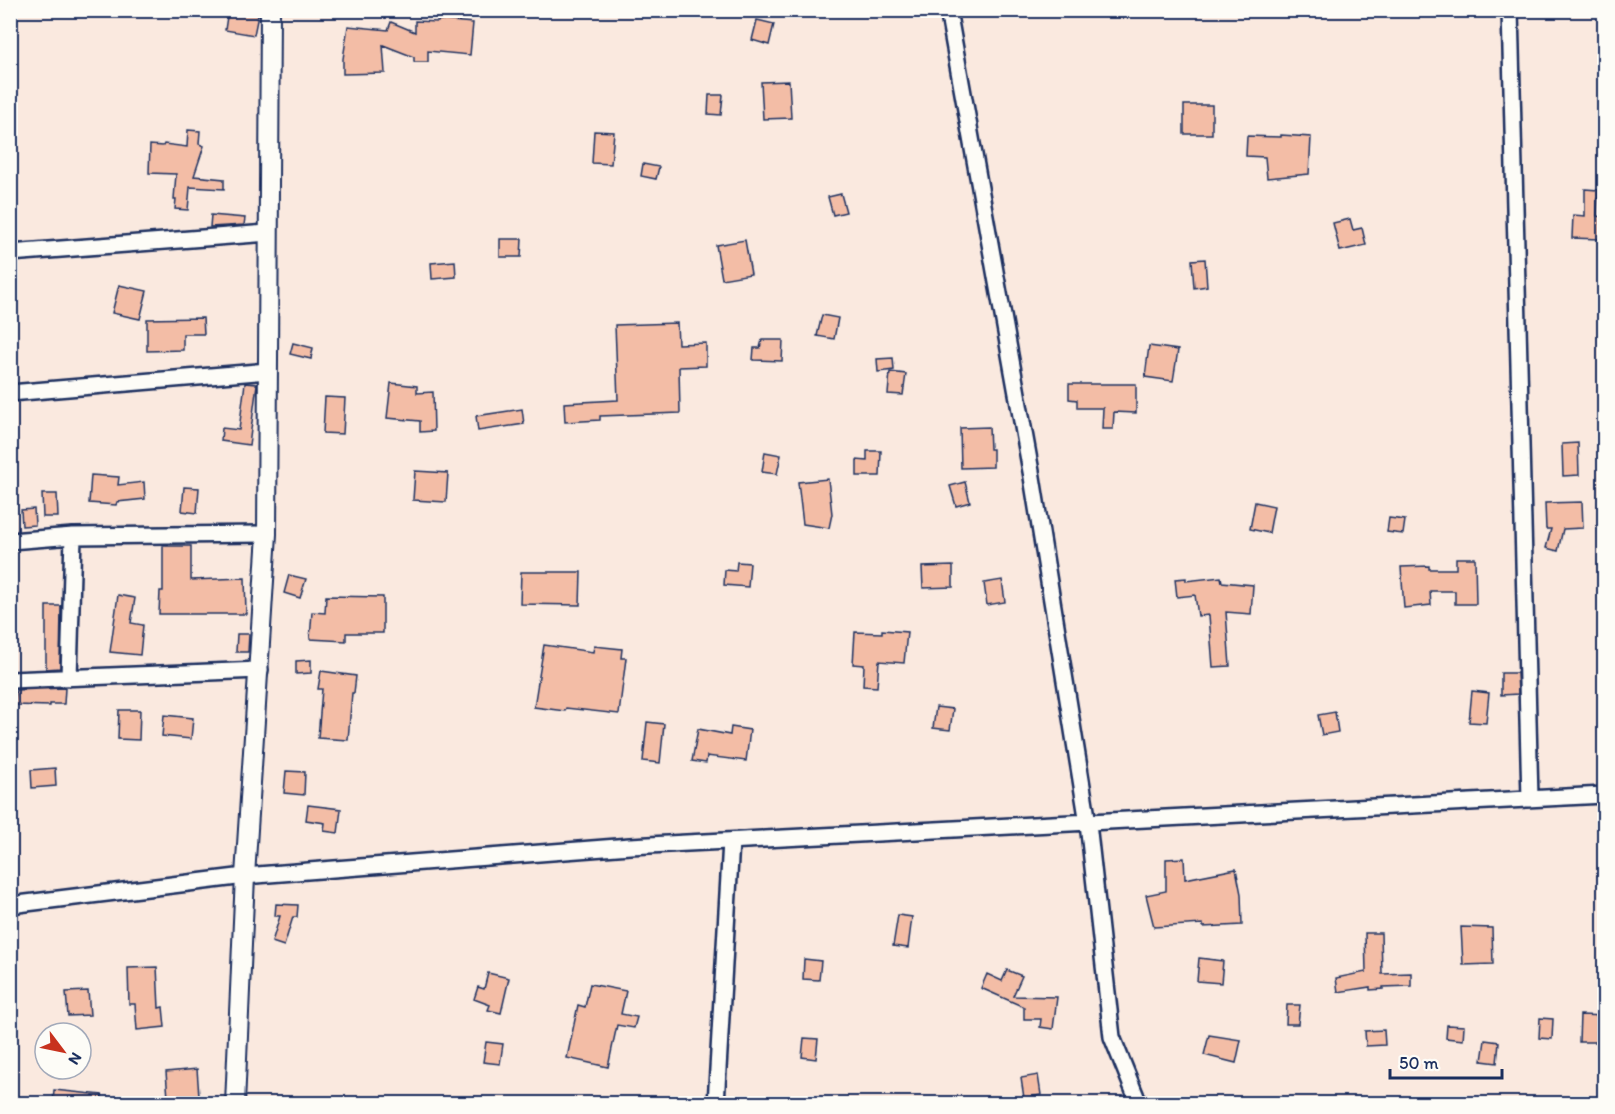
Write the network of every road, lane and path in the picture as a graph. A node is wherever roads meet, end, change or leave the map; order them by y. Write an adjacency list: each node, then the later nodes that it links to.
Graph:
1 (270, 10): 4 (street)
2 (948, 10): 16 (street)
3 (1510, 10): 15 (street)
4 (268, 234): 5 (street); 6 (street)
5 (10, 254)
6 (268, 371): 7 (street); 8 (street)
7 (10, 393)
8 (267, 534): 9 (street); 11 (street)
9 (73, 536): 10 (street); 12 (street)
10 (10, 541)
11 (260, 670): 12 (street); 18 (street)
12 (69, 678): 13 (street)
13 (10, 680)
14 (1605, 795): 15 (street)
15 (1530, 799): 16 (street)
16 (1088, 823): 17 (street); 22 (street)
17 (731, 841): 18 (street); 21 (street)
18 (245, 876): 19 (street); 20 (street)
19 (10, 905)
20 (235, 1104)
21 (716, 1104)
22 (1140, 1104)

